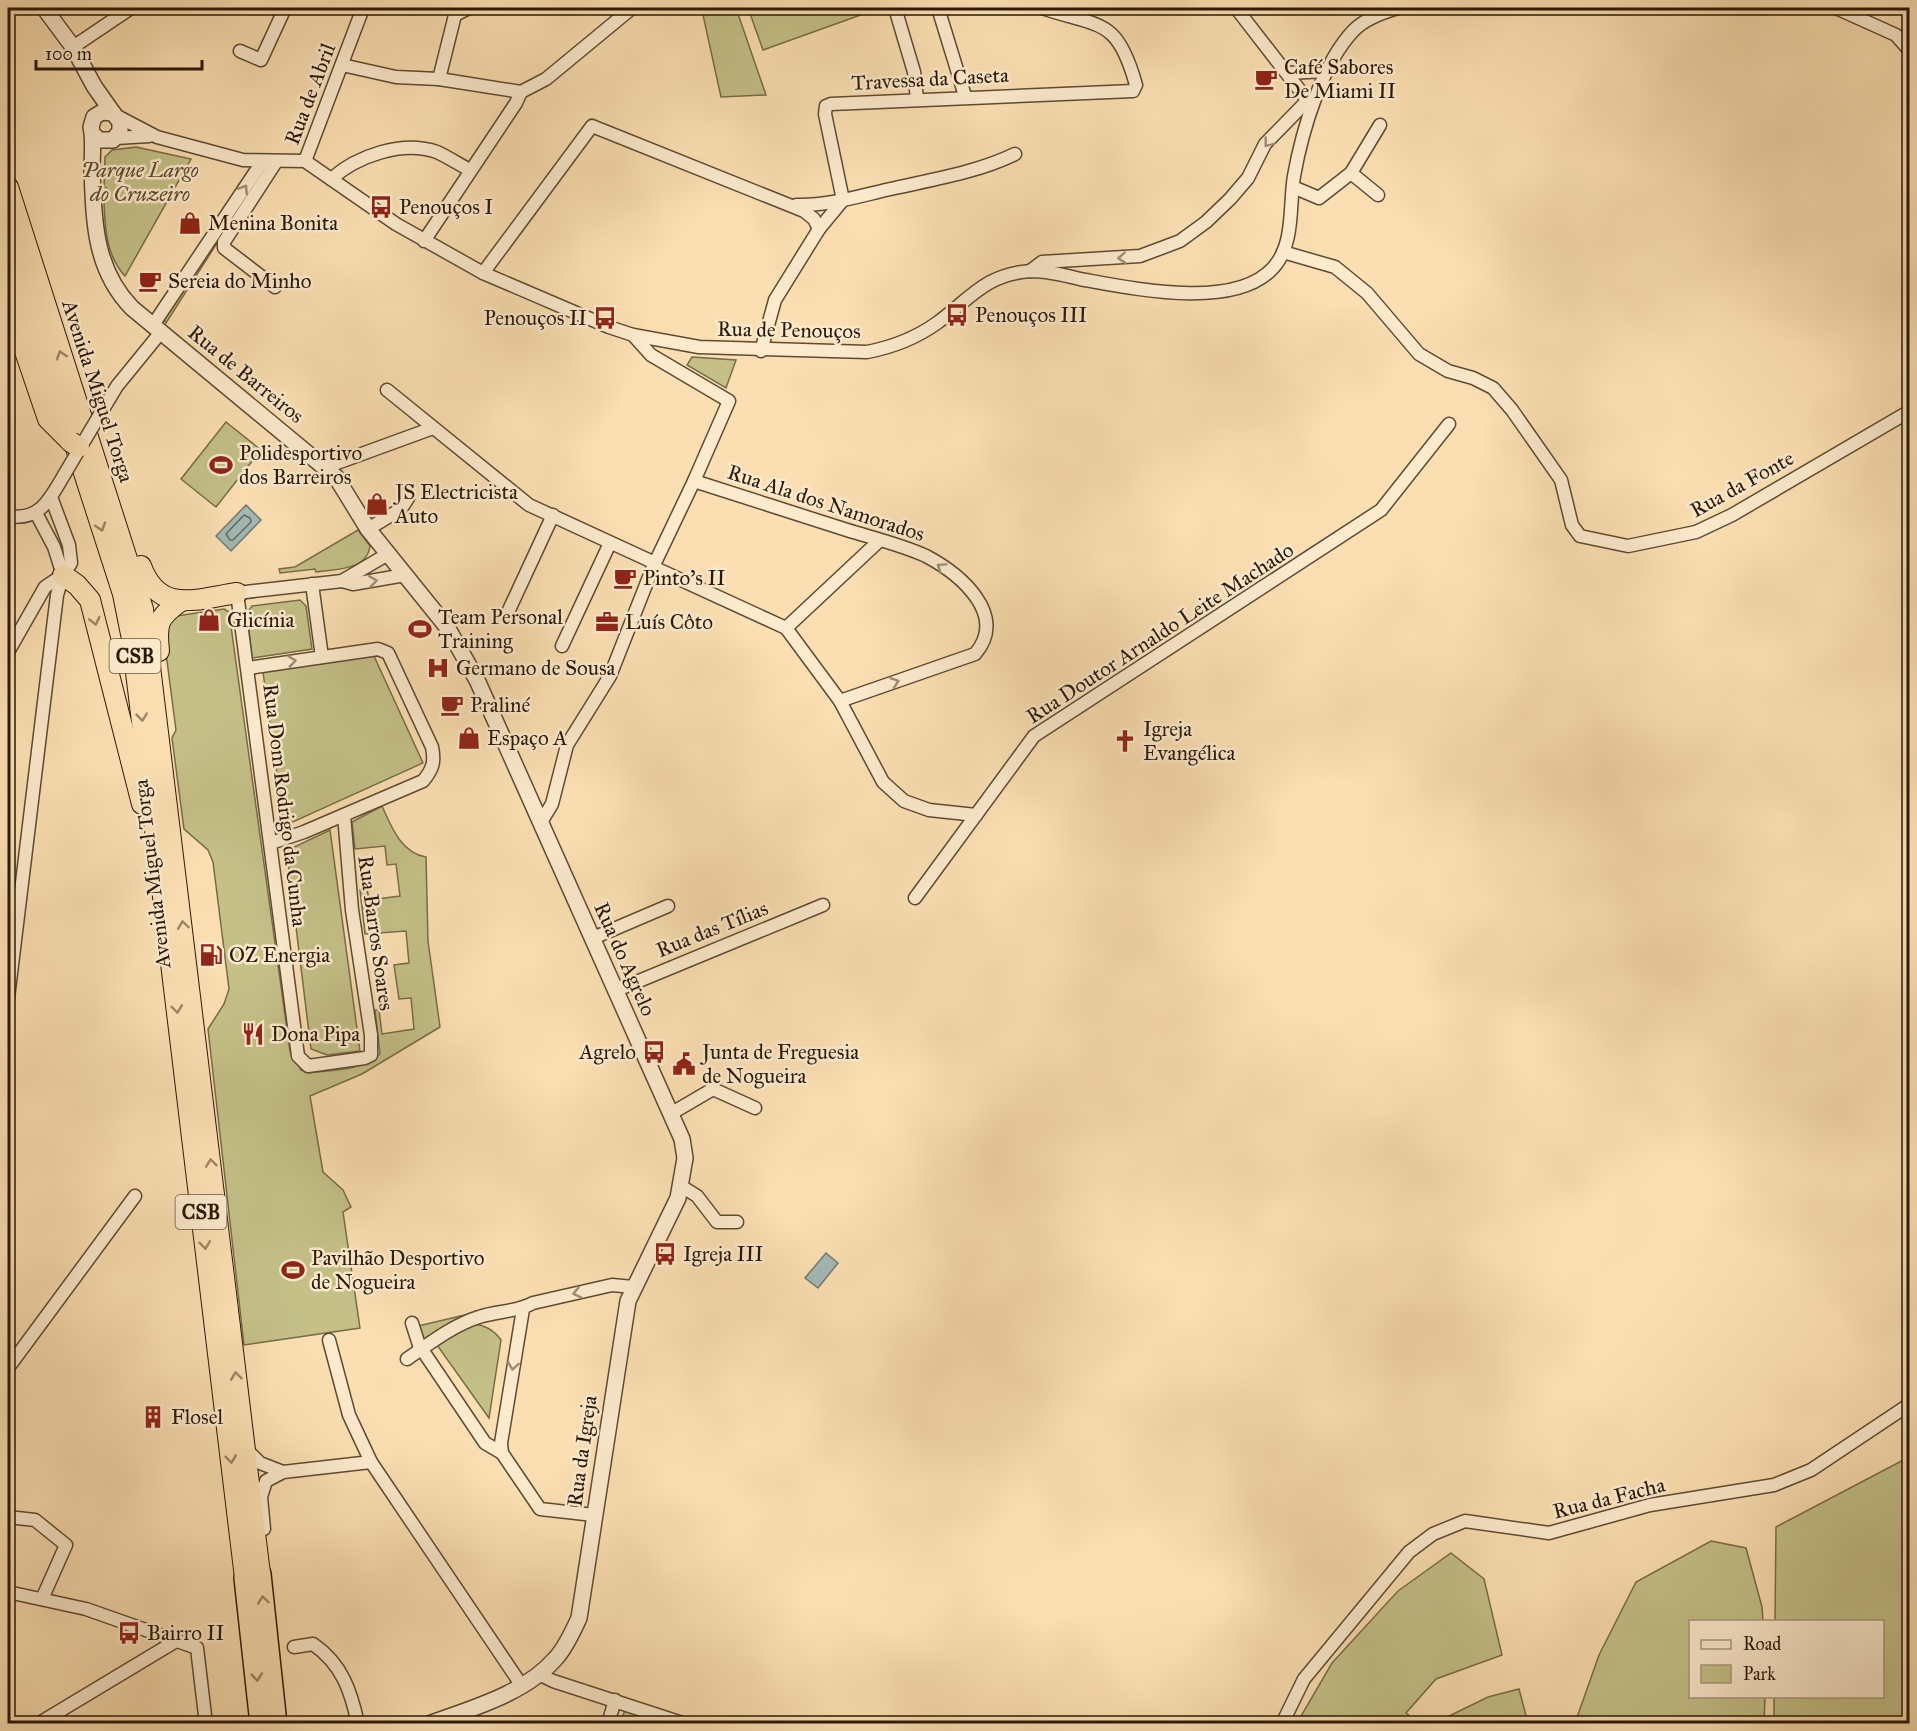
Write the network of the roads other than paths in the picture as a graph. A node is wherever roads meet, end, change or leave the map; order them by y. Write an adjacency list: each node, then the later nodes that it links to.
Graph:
1 (44, 8): 14 (street)
2 (131, 8): 14 (street)
3 (285, 8): 15 (street)
4 (363, 8): 17 (street, Rua de Abril)
5 (469, 8): 20 (street)
6 (632, 8): 22 (street)
7 (895, 8): 24 (street)
8 (938, 8): 23 (street)
9 (1042, 8): 23 (street, Travessa da Caseta)
10 (1236, 8): 19 (street)
11 (1398, 8): 18 (street)
12 (1836, 8): 13 (street)
13 (1852, 11): 16 (street)
14 (73, 47): 21 (street)
15 (240, 51)
16 (1910, 51)
17 (342, 65): 20 (street); 32 (street, Rua de Abril)
18 (1327, 71): 19 (street); 25 (street)
19 (1288, 73): 25 (street)
20 (439, 79): 22 (street)
21 (94, 86): 26 (street); 27 (street)
22 (521, 92): 35 (street)
23 (965, 96): 24 (street, Travessa da Caseta)
24 (916, 99): 41 (street, Travessa da Caseta)
25 (1310, 104): 39 (street, Rua de Penouços); 48 (street, one-way to 48)
26 (114, 114): 27 (street); 29 (street); 30 (street)
27 (94, 117): 29 (street)
28 (1380, 125): 36 (street)
29 (104, 137): 30 (street); 51 (street, Rua de Barreiros)
30 (157, 137): 33 (street)
31 (1015, 154): 41 (street)
32 (305, 160): 34 (street); 37 (street, Rua de Penouços)
33 (262, 162): 34 (street); 51 (street, one-way to 33)
34 (276, 162): 50 (street)
35 (470, 170): 37 (street); 45 (street)
36 (1351, 173): 39 (street); 40 (street)
37 (331, 179): 45 (street, Rua de Penouços)
38 (8, 187): 63 (highway, Avenida Miguel Torga, one-way to 38)
39 (1293, 187): 46 (street, Rua de Penouços)
40 (1378, 195)
41 (843, 200): 42 (street); 43 (street)
42 (789, 204): 43 (street); 49 (street)
43 (819, 229): 53 (street)
44 (8, 237): 47 (highway, Avenida Miguel Torga / CSB)
45 (424, 241): 49 (street, Rua de Penouços)
46 (1283, 252): 48 (street, Rua de Penouços); 55 (street, Rua da Fonte)
47 (14, 259): 58 (highway); 92 (highway, Avenida Miguel Torga / CSB, one-way to 92)
48 (1030, 271): 53 (street, Rua de Penouços)
49 (483, 273): 52 (street, Rua de Penouços)
50 (275, 287)
51 (157, 329): 58 (street, bridge); 59 (street, Rua de Barreiros)
52 (633, 335): 53 (street, Rua de Penouços); 60 (street)
53 (761, 351)
54 (387, 390): 57 (street)
55 (1910, 411)
56 (1449, 424): 89 (street, Rua Doutor Arnaldo Leite Machado)
57 (433, 428): 59 (street); 65 (street)
58 (76, 445): 61 (street, bridge)
59 (326, 467): 67 (street, Rua de Barreiros)
60 (694, 481): 68 (street, Rua Ala dos Namorados); 71 (street)
61 (51, 497): 64 (street); 72 (street)
62 (408, 498): 67 (street)
63 (112, 511): 77 (highway); 85 (highway, Avenida Miguel Torga / CSB)
64 (36, 513): 66 (street); 72 (street)
65 (553, 515): 69 (street); 78 (street)
66 (8, 516)
67 (368, 529): 70 (street, Rua de Barreiros)
68 (879, 541): 79 (street); 84 (street, Rua Ala dos Namorados, one-way to 68)
69 (610, 543): 71 (street); 80 (street)
70 (388, 554): 73 (street, Rua de Barreiros); 74 (street)
71 (654, 565): 79 (street); 86 (street)
72 (63, 575): 81 (street); 92 (highway, one-way to 92); 98 (street)
73 (405, 575): 74 (street, one-way to 73); 87 (street, Rua de Barreiros)
74 (342, 581): 75 (street)
75 (312, 584): 76 (street); 82 (street)
76 (237, 594): 77 (highway); 83 (street, Rua Dom Rodrigo da Cunha)
77 (181, 601): 85 (highway)
78 (509, 610)
79 (786, 628): 84 (street)
80 (562, 646)
81 (8, 652)
82 (321, 657): 83 (street, one-way to 82); 88 (street)
83 (248, 668): 91 (street, Rua Dom Rodrigo da Cunha)
84 (840, 701): 89 (street)
85 (159, 729): 113 (highway, Avenida Miguel Torga / CSB, one-way to 85)
86 (553, 794): 87 (street); 90 (street)
87 (533, 805): 90 (street, Rua de Barreiros)
88 (344, 815): 91 (street); 99 (street, Rua Barros Soares)
89 (976, 815): 93 (street, Rua Doutor Arnaldo Leite Machado)
90 (541, 822): 96 (street, Rua do Agrelo)
91 (271, 843): 99 (street, Rua Dom Rodrigo da Cunha)
92 (155, 847): 119 (highway, Avenida Miguel Torga / CSB, one-way to 119)
93 (915, 898)
94 (823, 905): 97 (street, Rua das Tílias)
95 (669, 906): 96 (street)
96 (593, 938): 97 (street, Rua do Agrelo)
97 (617, 990): 101 (street, Rua do Agrelo)
98 (8, 998)
99 (298, 1056)
100 (755, 1108): 101 (street)
101 (672, 1113): 102 (street, Rua da Igreja)
102 (681, 1186): 104 (street); 105 (street, Rua da Igreja)
103 (135, 1196): 111 (street)
104 (737, 1222)
105 (633, 1287): 106 (street, one-way to 106); 117 (street, Rua da Igreja)
106 (523, 1309): 109 (street); 114 (street, one-way to 114)
107 (412, 1323): 109 (street)
108 (329, 1340): 115 (street)
109 (422, 1349): 110 (street); 114 (street)
110 (407, 1359)
111 (8, 1368)
112 (1910, 1404): 135 (street, Rua da Facha)
113 (244, 1447): 116 (street); 119 (highway, Avenida Miguel Torga / CSB)
114 (502, 1453): 117 (street)
115 (371, 1461): 116 (street); 125 (street)
116 (283, 1472): 119 (street)
117 (594, 1515): 124 (street, Rua da Igreja)
118 (8, 1517): 121 (street)
119 (255, 1572): 129 (highway, CSB, one-way to 129); 130 (highway, CSB, one-way to 119)
120 (8, 1592): 121 (street)
121 (42, 1599): 122 (street)
122 (176, 1641): 127 (street); 128 (street)
123 (294, 1647): 131 (street)
124 (539, 1674): 125 (street, Rua da Igreja); 126 (street)
125 (522, 1686): 132 (street, Rua da Igreja)
126 (615, 1700): 133 (street); 134 (street)
127 (38, 1724)
128 (206, 1724)
129 (261, 1724)
130 (276, 1724)
131 (358, 1724)
132 (429, 1724)
133 (608, 1724)
134 (685, 1724)
135 (1282, 1724)

